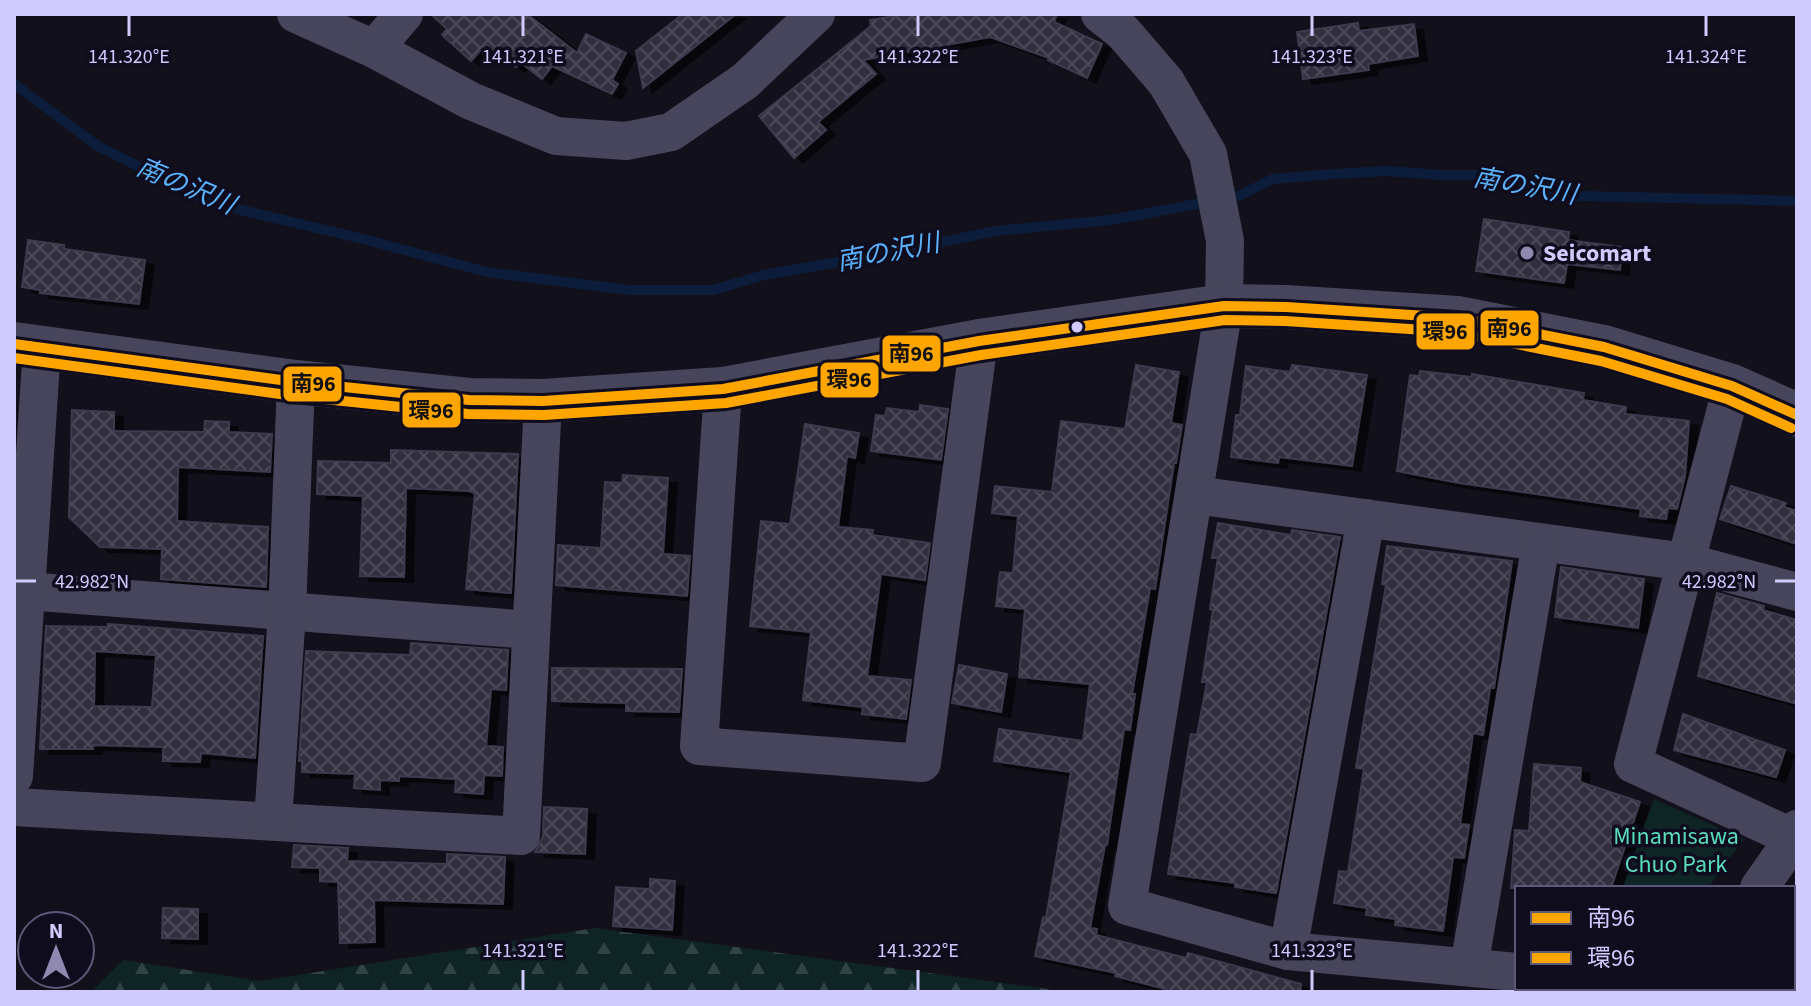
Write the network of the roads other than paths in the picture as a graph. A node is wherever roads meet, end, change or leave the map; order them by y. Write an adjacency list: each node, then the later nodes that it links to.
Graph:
1 (296, 14): 5 (street)
2 (404, 14): 5 (street)
3 (816, 14): 5 (street)
4 (1100, 14): 6 (street)
5 (374, 49)
6 (1224, 306): 7 (street); 10 (street); 14 (street)
7 (979, 341): 11 (street); 11 (street)
8 (28, 346): 9 (street); 18 (street)
9 (296, 382): 12 (street); 20 (street)
10 (1732, 386): 13 (street); 17 (street)
11 (723, 389): 12 (street)
12 (543, 401): 21 (street)
13 (1797, 415)
14 (1195, 495): 15 (street); 27 (street)
15 (1366, 518): 16 (street); 27 (street)
16 (1541, 543): 17 (street); 28 (street)
17 (1686, 562): 19 (street); 25 (street)
18 (20, 590): 20 (street); 22 (street)
19 (1797, 592)
20 (287, 612): 21 (street); 24 (street)
21 (531, 630): 24 (street)
22 (14, 757)
23 (14, 807): 24 (street)
24 (273, 821)
25 (1795, 834): 26 (street)
26 (1760, 886)
27 (1288, 951): 28 (street)
28 (1469, 967): 29 (street)
29 (1515, 972)

